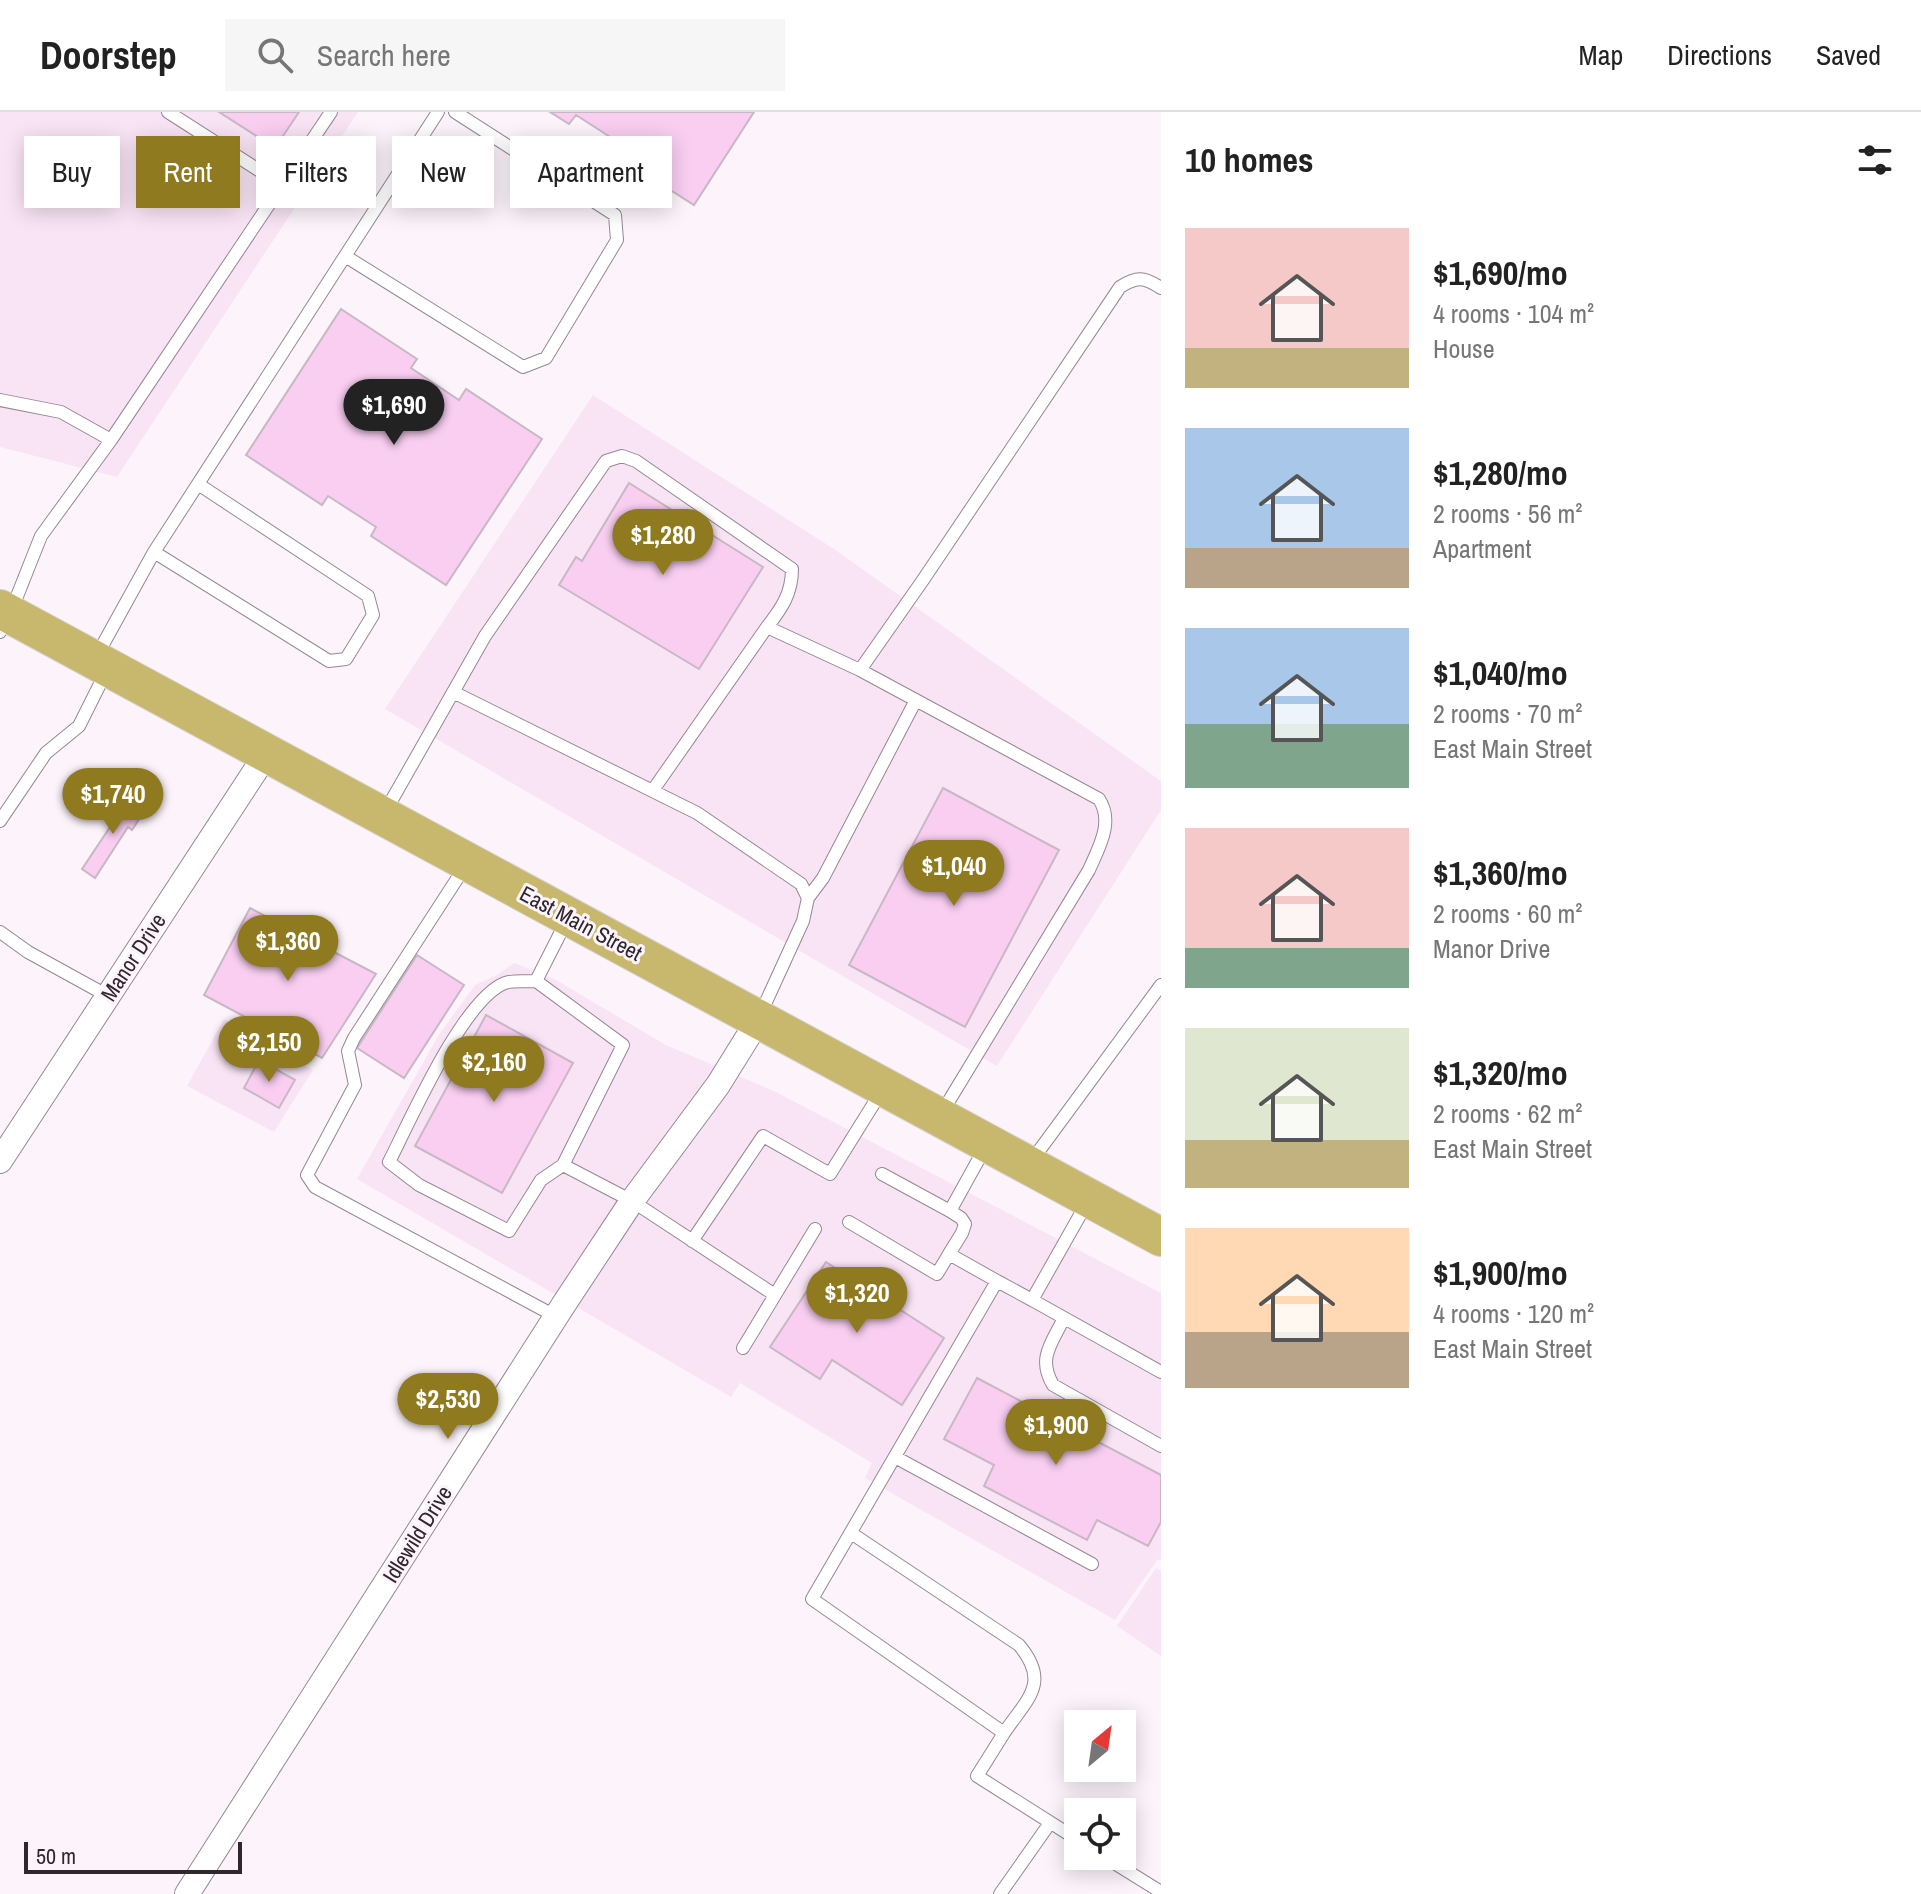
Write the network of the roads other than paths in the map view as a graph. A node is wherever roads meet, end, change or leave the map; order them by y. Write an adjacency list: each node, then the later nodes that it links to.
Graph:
1 (168, 112): 6 (lane)
2 (331, 112): 5 (lane)
3 (438, 112): 8 (lane)
4 (455, 112): 8 (lane)
5 (315, 136)
6 (256, 168)
7 (267, 208): 11 (lane)
8 (345, 256): 12 (lane)
9 (1161, 288): 17 (lane)
10 (0, 400): 11 (lane)
11 (111, 440): 14 (lane)
12 (198, 484): 13 (lane); 13 (lane)
13 (154, 552): 16 (lane)
14 (3, 618): 16 (main road, East Main Street)
15 (767, 627): 17 (lane); 18 (lane); 21 (lane)
16 (101, 663): 20 (main road, East Main Street); 23 (lane)
17 (860, 670): 19 (lane)
18 (453, 692): 21 (lane); 22 (lane)
19 (916, 700): 25 (lane); 33 (lane)
20 (267, 753): 22 (main road, East Main Street); 30 (street, Manor Drive)
21 (653, 790): 25 (lane)
22 (383, 816): 24 (main road, East Main Street)
23 (0, 821)
24 (468, 862): 26 (main road, East Main Street); 50 (lane)
25 (808, 898): 31 (lane)
26 (569, 917): 28 (lane); 31 (main road, East Main Street)
27 (0, 932): 30 (lane)
28 (536, 981): 36 (lane); 36 (lane)
29 (1161, 985): 37 (lane)
30 (108, 996): 35 (street, Manor Drive)
31 (759, 1019): 32 (main road, East Main Street); 40 (street, Idlewild Drive)
32 (884, 1087): 33 (main road, East Main Street); 45 (lane)
33 (939, 1117): 34 (main road, East Main Street)
34 (988, 1144): 37 (main road, East Main Street); 41 (lane)
35 (0, 1161)
36 (563, 1165): 40 (lane)
37 (1028, 1165): 39 (main road, East Main Street)
38 (882, 1174): 41 (lane)
39 (1089, 1199): 44 (main road, East Main Street); 49 (lane)
40 (632, 1201): 45 (lane); 50 (street, Idlewild Drive)
41 (950, 1211): 46 (lane)
42 (849, 1222): 46 (lane)
43 (815, 1229): 48 (lane)
44 (1161, 1237)
45 (692, 1241): 48 (lane)
46 (949, 1254): 47 (lane)
47 (997, 1281): 49 (lane); 55 (lane)
48 (775, 1295): 52 (lane)
49 (1032, 1300): 51 (lane)
50 (555, 1316): 63 (street, Idlewild Drive)
51 (1064, 1318): 53 (lane); 54 (lane)
52 (743, 1348)
53 (1161, 1372)
54 (1161, 1446)
55 (895, 1457): 56 (lane); 57 (lane)
56 (851, 1533): 58 (lane); 58 (lane)
57 (1092, 1564)
58 (1004, 1733): 59 (lane)
59 (1050, 1823): 60 (lane); 64 (lane)
60 (1064, 1832)
61 (1126, 1870): 62 (lane)
62 (1161, 1892)
63 (187, 1894)
64 (1000, 1894)

